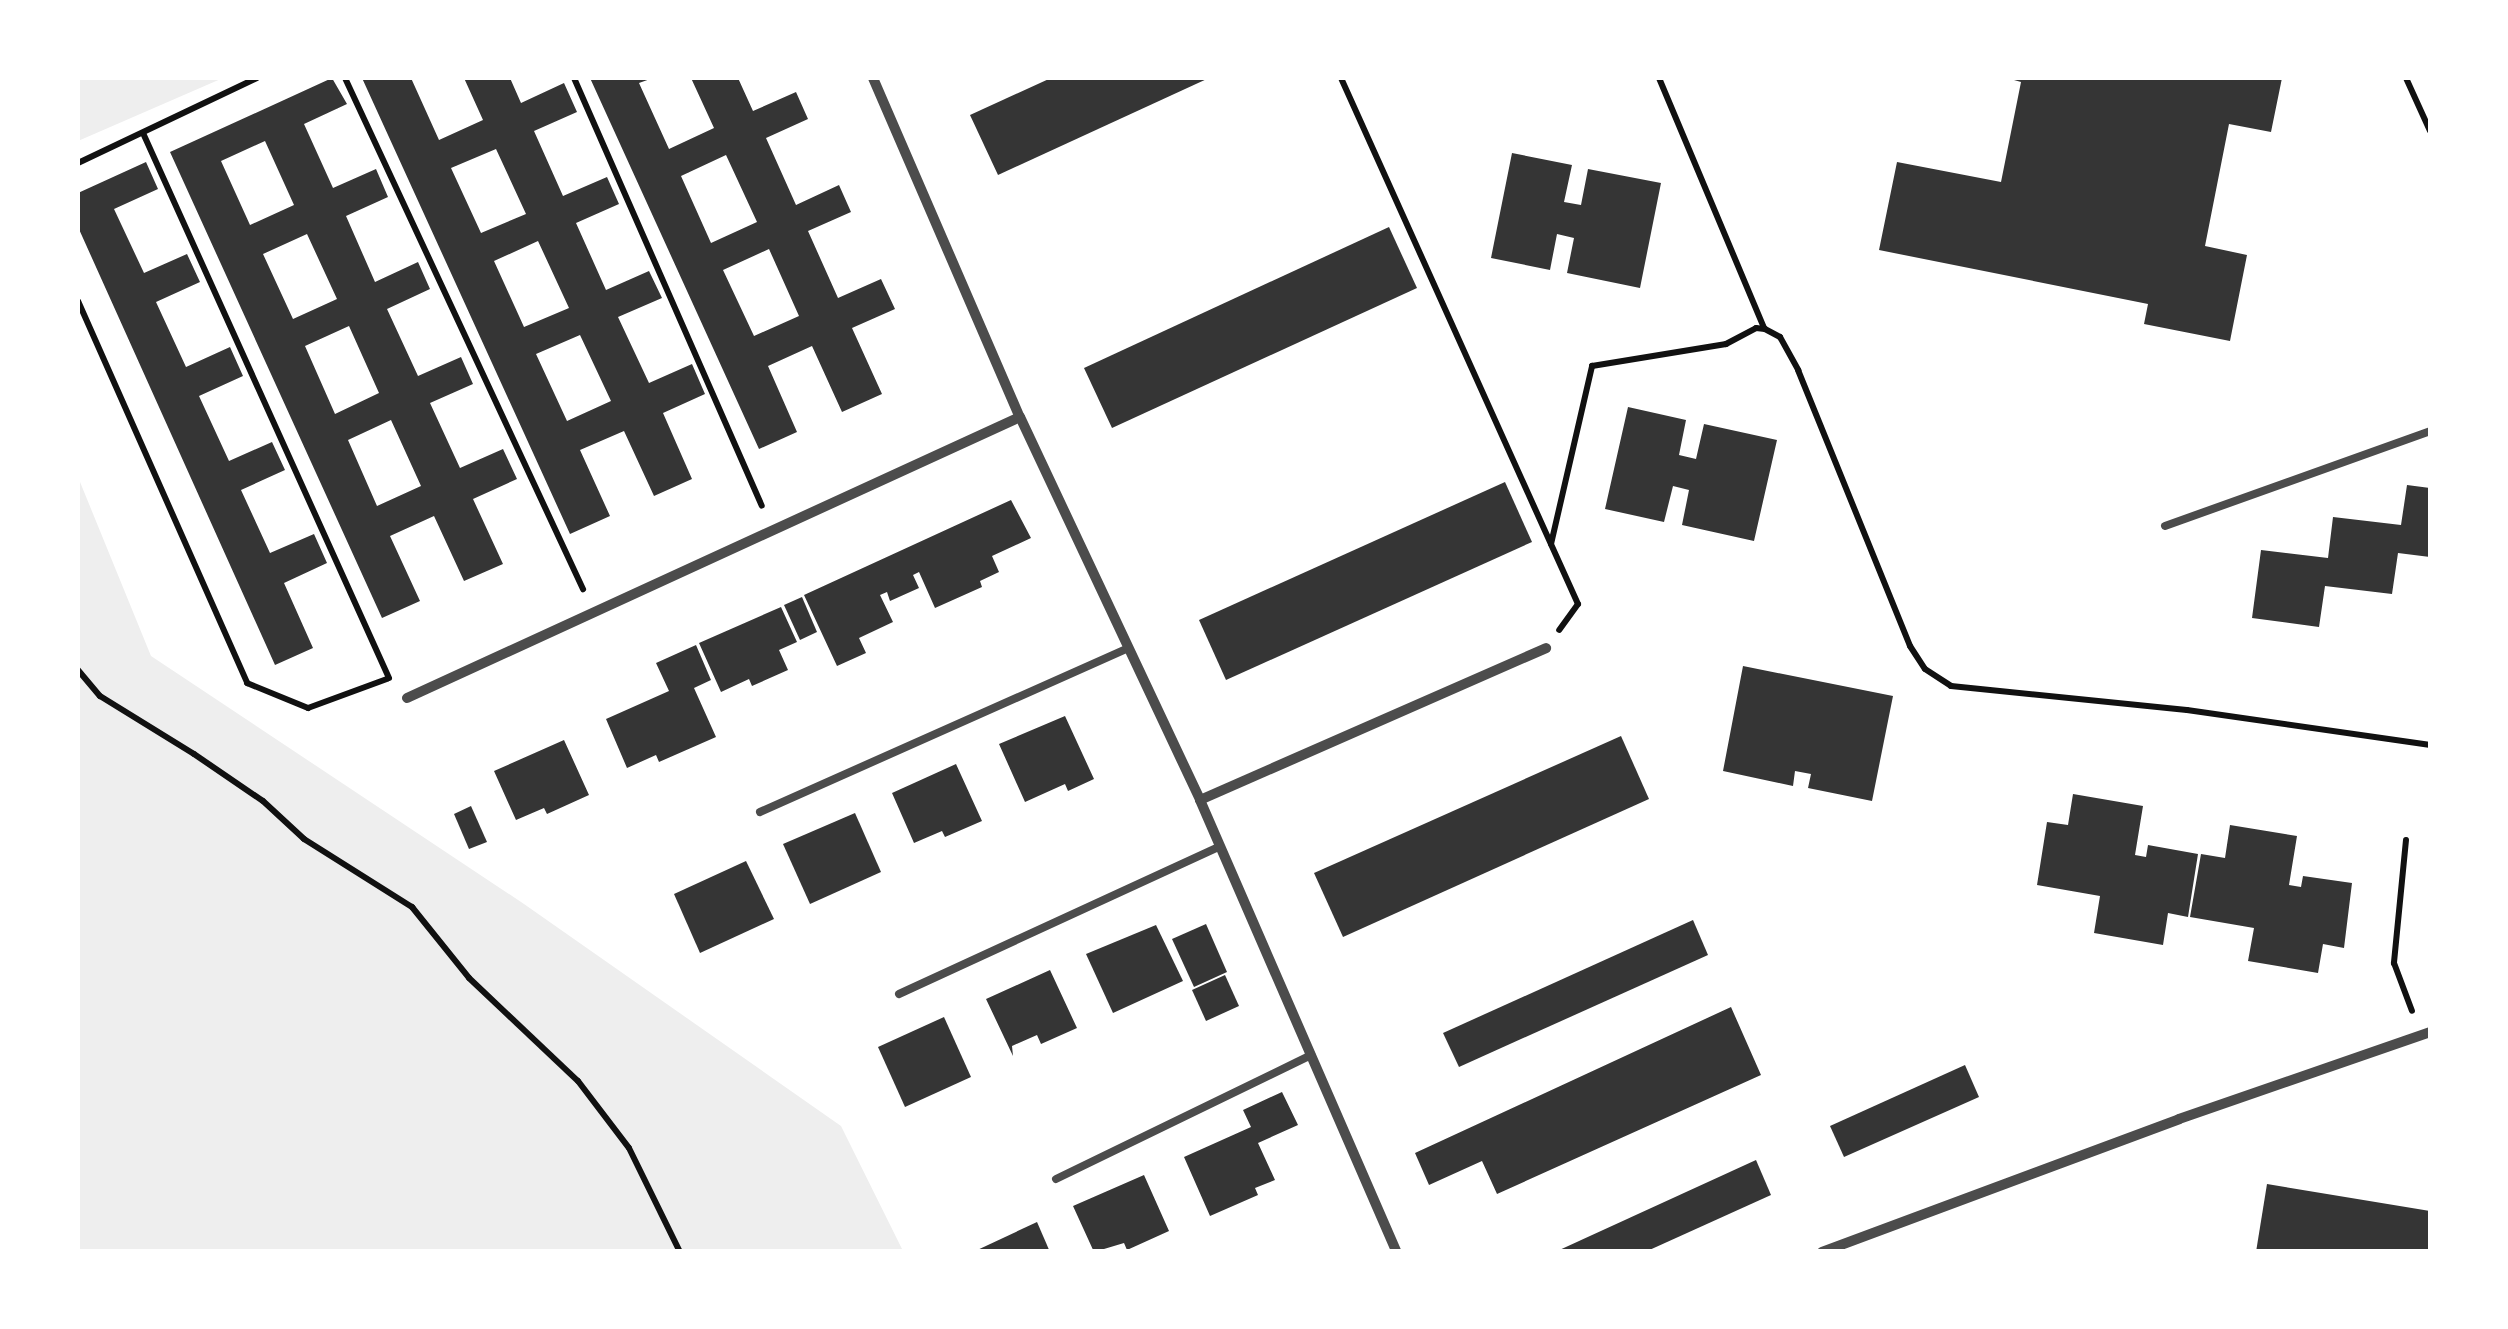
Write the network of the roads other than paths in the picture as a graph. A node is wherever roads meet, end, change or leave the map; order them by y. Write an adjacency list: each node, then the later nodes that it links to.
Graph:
1 (873, 78): 2 (street)
2 (1020, 417): 5 (street); 7 (street)
3 (2430, 431): 4 (lane)
4 (2166, 526)
5 (1128, 648): 8 (street); 9 (lane)
6 (1546, 648): 8 (street)
7 (407, 698)
8 (1200, 800): 10 (street)
9 (760, 812)
10 (1219, 848): 11 (lane); 13 (street)
11 (899, 994)
12 (2426, 1034): 16 (street)
13 (1311, 1055): 14 (lane); 15 (street)
14 (1056, 1179)
15 (1397, 1252)
16 (1822, 1252)

